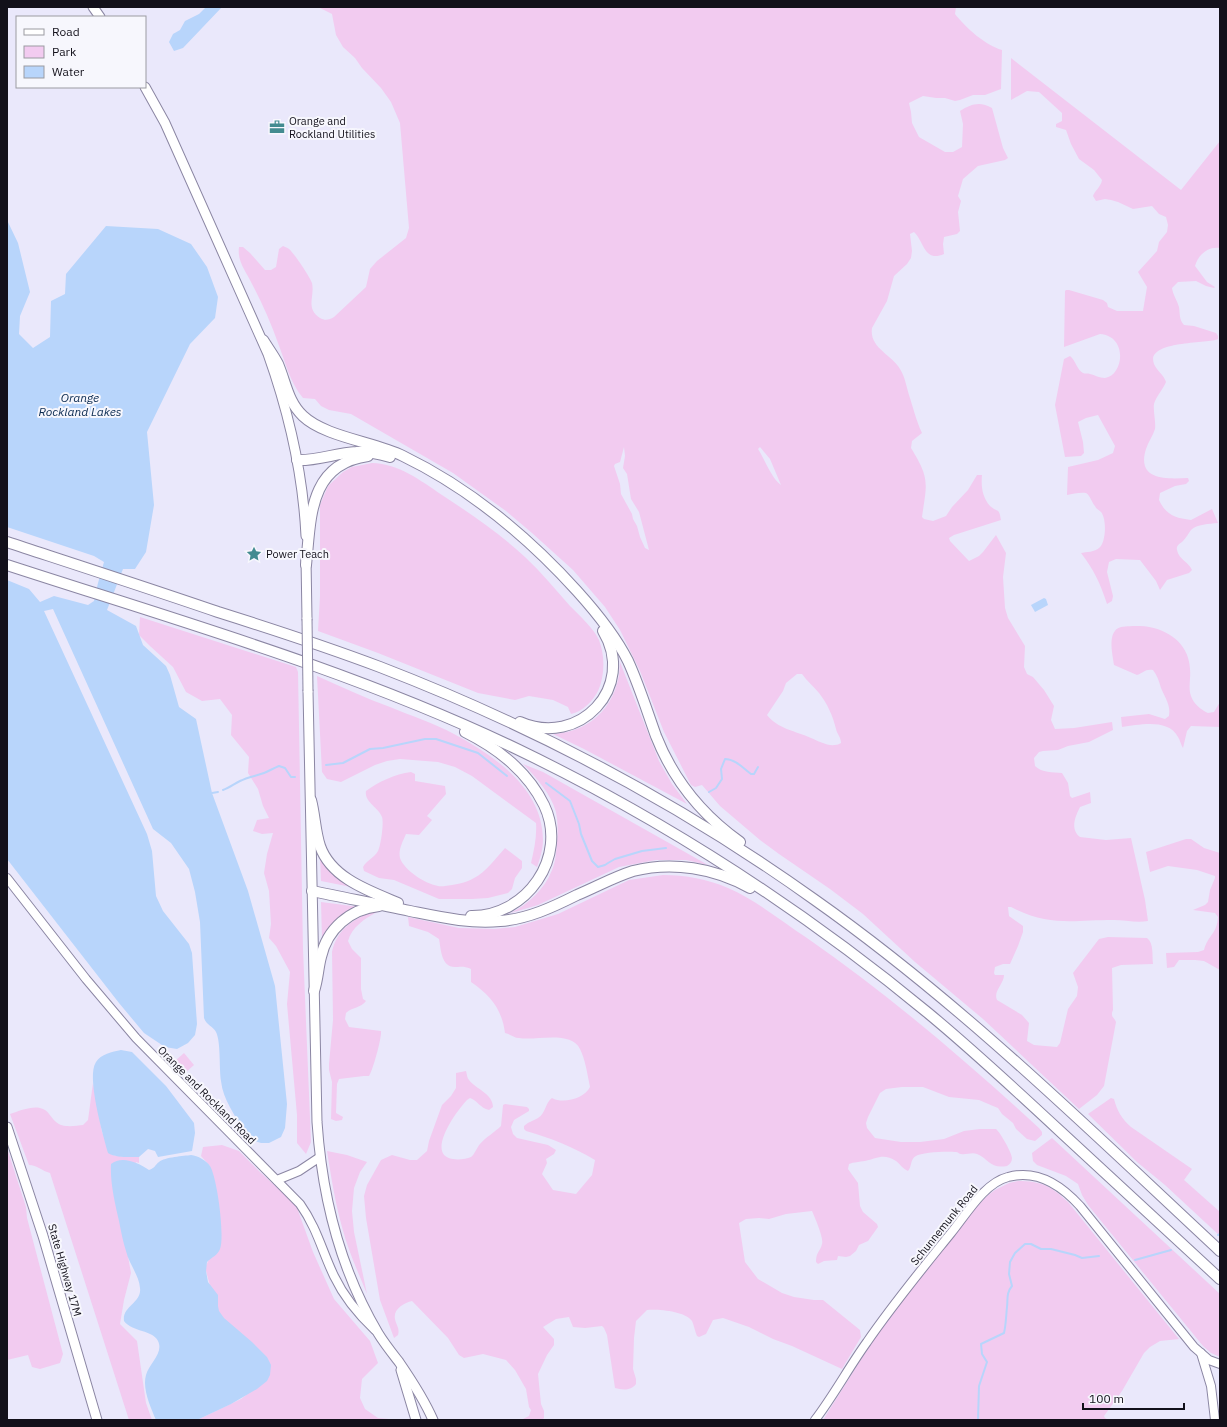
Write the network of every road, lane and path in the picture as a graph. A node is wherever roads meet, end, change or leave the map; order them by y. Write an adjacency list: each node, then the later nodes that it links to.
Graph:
1 (93, 7): 2 (main road)
2 (99, 16)
3 (146, 88): 4 (main road)
4 (263, 340): 5 (highway); 7 (main road)
5 (379, 447): 7 (highway); 15 (highway)
6 (386, 456): 7 (highway); 9 (highway); 11 (highway)
7 (297, 460): 9 (main road)
8 (7, 542): 11 (highway)
9 (306, 564): 13 (main road, bridge)
10 (7, 565): 12 (highway)
11 (449, 696): 15 (highway)
12 (420, 706): 17 (highway); 19 (highway)
13 (311, 800): 16 (main road); 17 (highway)
14 (7, 878): 23 (street, Orange and Rockland Road)
15 (793, 884): 24 (highway)
16 (312, 889): 17 (highway); 18 (highway); 20 (main road)
17 (398, 903)
18 (387, 906): 19 (highway); 20 (highway)
19 (832, 938): 25 (highway)
20 (314, 991): 22 (main road)
21 (7, 1128): 30 (main road, State Highway 17M)
22 (320, 1157): 23 (street); 26 (main road)
23 (277, 1180): 26 (street, Orange and Rockland Road)
24 (1220, 1251)
25 (1220, 1279)
26 (378, 1334): 28 (main road)
27 (1201, 1353): 29 (street, Schunnemunk Road); 33 (street, Schunnemunk Road); 34 (street, Schunnemunk Road)
28 (400, 1363): 31 (main road); 32 (main road)
29 (1220, 1364)
30 (97, 1420)
31 (416, 1420)
32 (433, 1420)
33 (815, 1420)
34 (1215, 1420)

